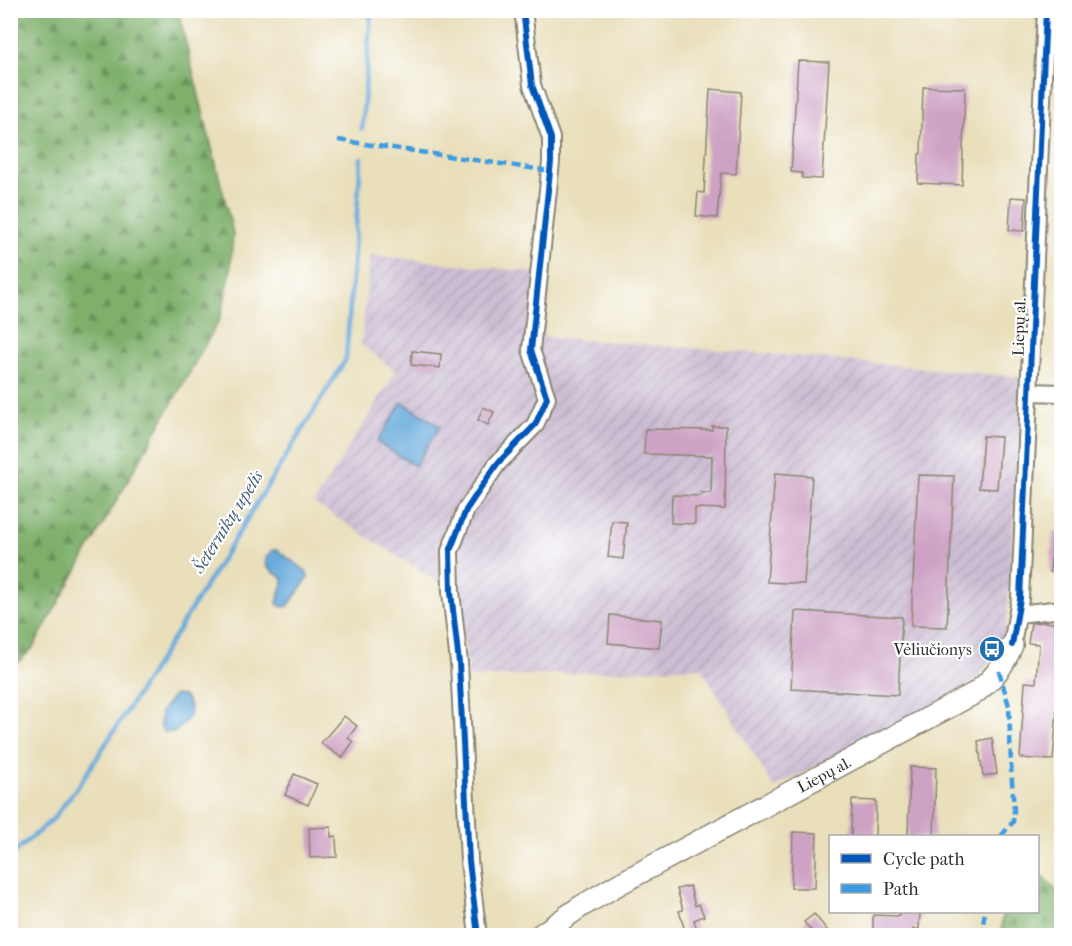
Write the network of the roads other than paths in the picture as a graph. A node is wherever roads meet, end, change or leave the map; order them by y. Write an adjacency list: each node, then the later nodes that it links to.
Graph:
1 (523, 10): 8 (street)
2 (1046, 10): 3 (street, Liepų al.)
3 (1030, 392): 4 (street); 6 (street, Liepų al.)
4 (1062, 393)
5 (1062, 609): 6 (street)
6 (1018, 614): 7 (street, Liepų al.)
7 (1012, 645): 9 (main road, Liepų al.)
8 (478, 936)
9 (539, 936)

